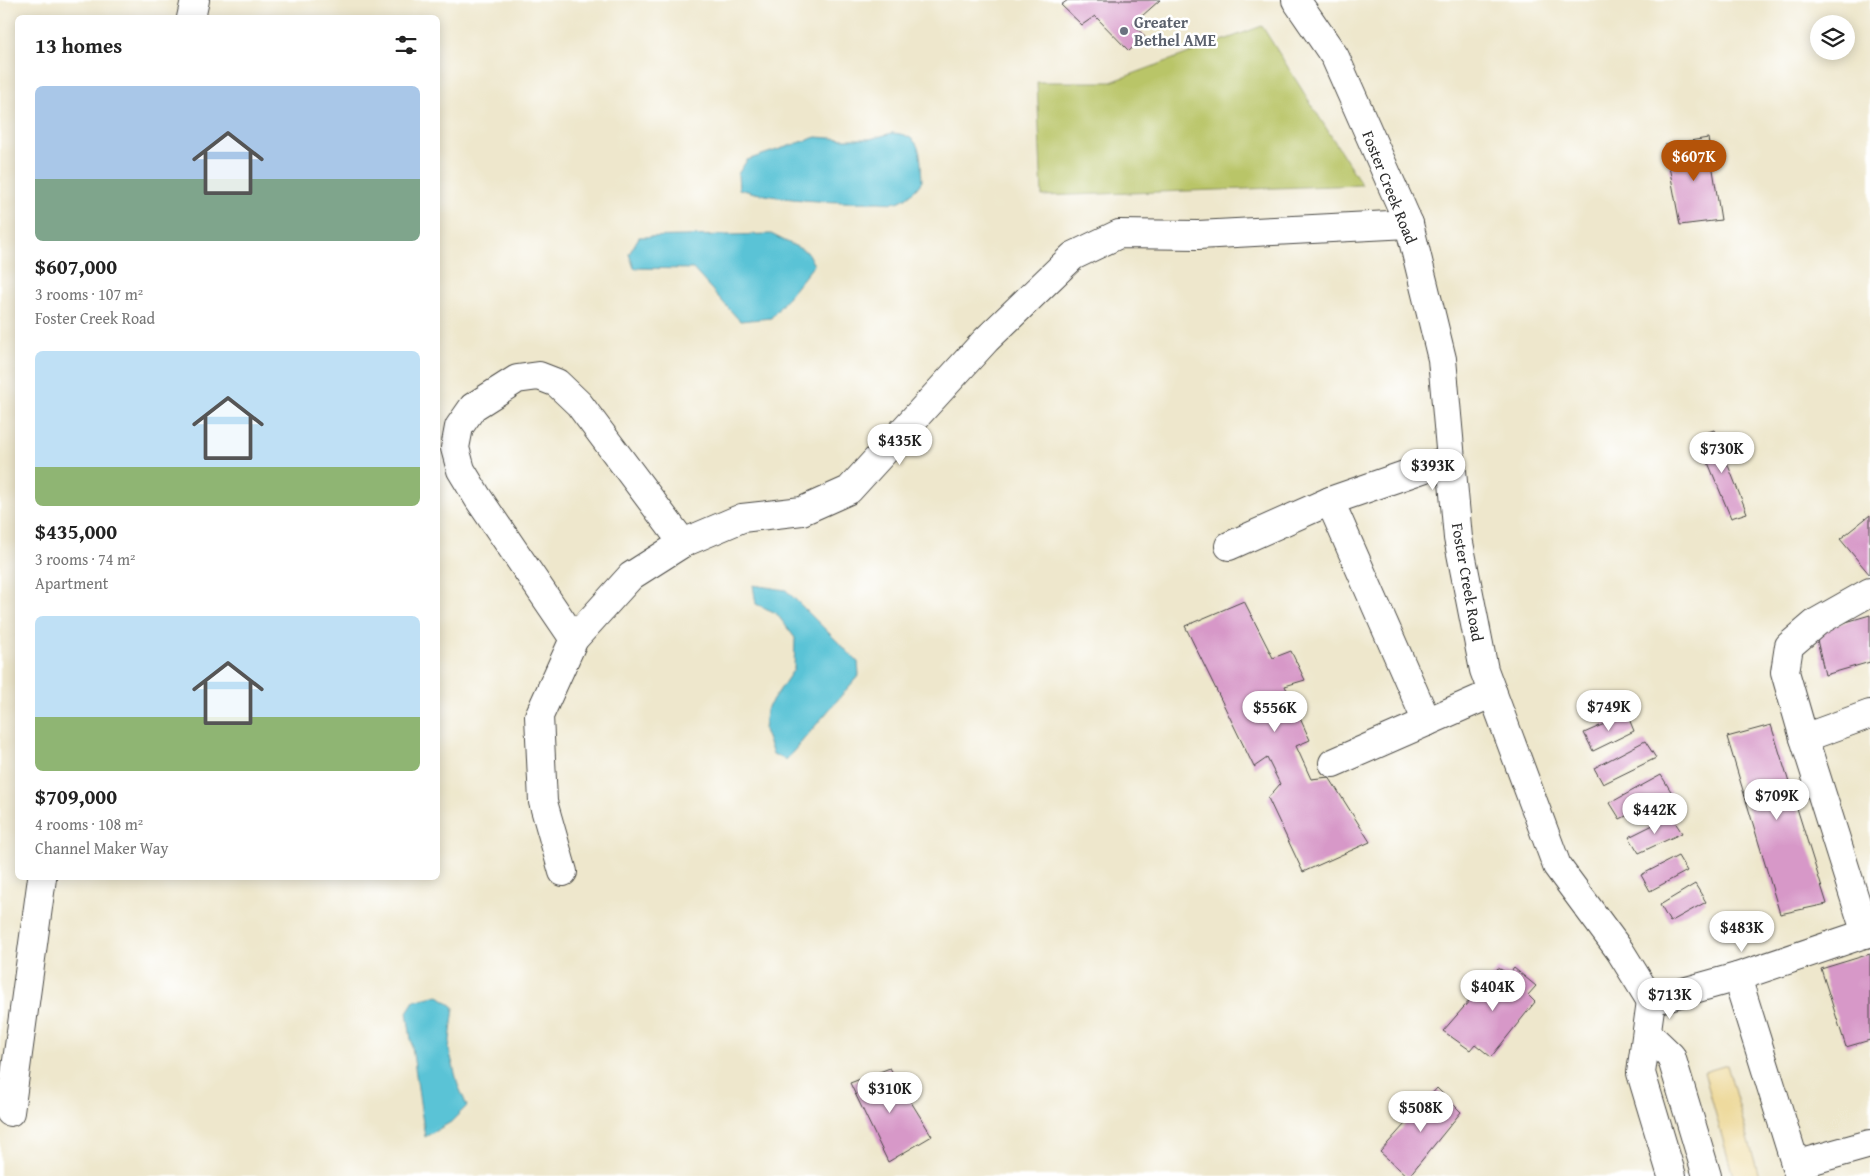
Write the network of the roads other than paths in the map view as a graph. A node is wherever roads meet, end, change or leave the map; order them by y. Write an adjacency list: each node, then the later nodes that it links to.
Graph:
1 (195, 0): 3 (street)
2 (1296, 0): 4 (street, Foster Creek Road)
3 (191, 15)
4 (1409, 224): 5 (street, Foster Creek Road); 7 (street)
5 (1451, 459): 6 (street); 11 (street, Foster Creek Road)
6 (1330, 501): 8 (street); 13 (street)
7 (683, 544): 10 (street); 10 (street)
8 (1229, 546)
9 (1870, 592): 14 (street)
10 (574, 639): 16 (street)
11 (1493, 693): 13 (street); 20 (street, Foster Creek Road)
12 (1870, 714): 14 (street)
13 (1427, 722): 15 (street)
14 (1804, 738): 18 (street)
15 (1333, 763)
16 (562, 872)
17 (42, 880): 22 (street)
18 (1868, 933): 19 (street)
19 (1738, 977): 20 (street); 24 (street)
20 (1651, 1001): 21 (street)
21 (1647, 1033): 25 (street); 26 (street)
22 (10, 1112)
23 (1870, 1144): 24 (street)
24 (1797, 1171)
25 (1672, 1176)
26 (1707, 1176)

